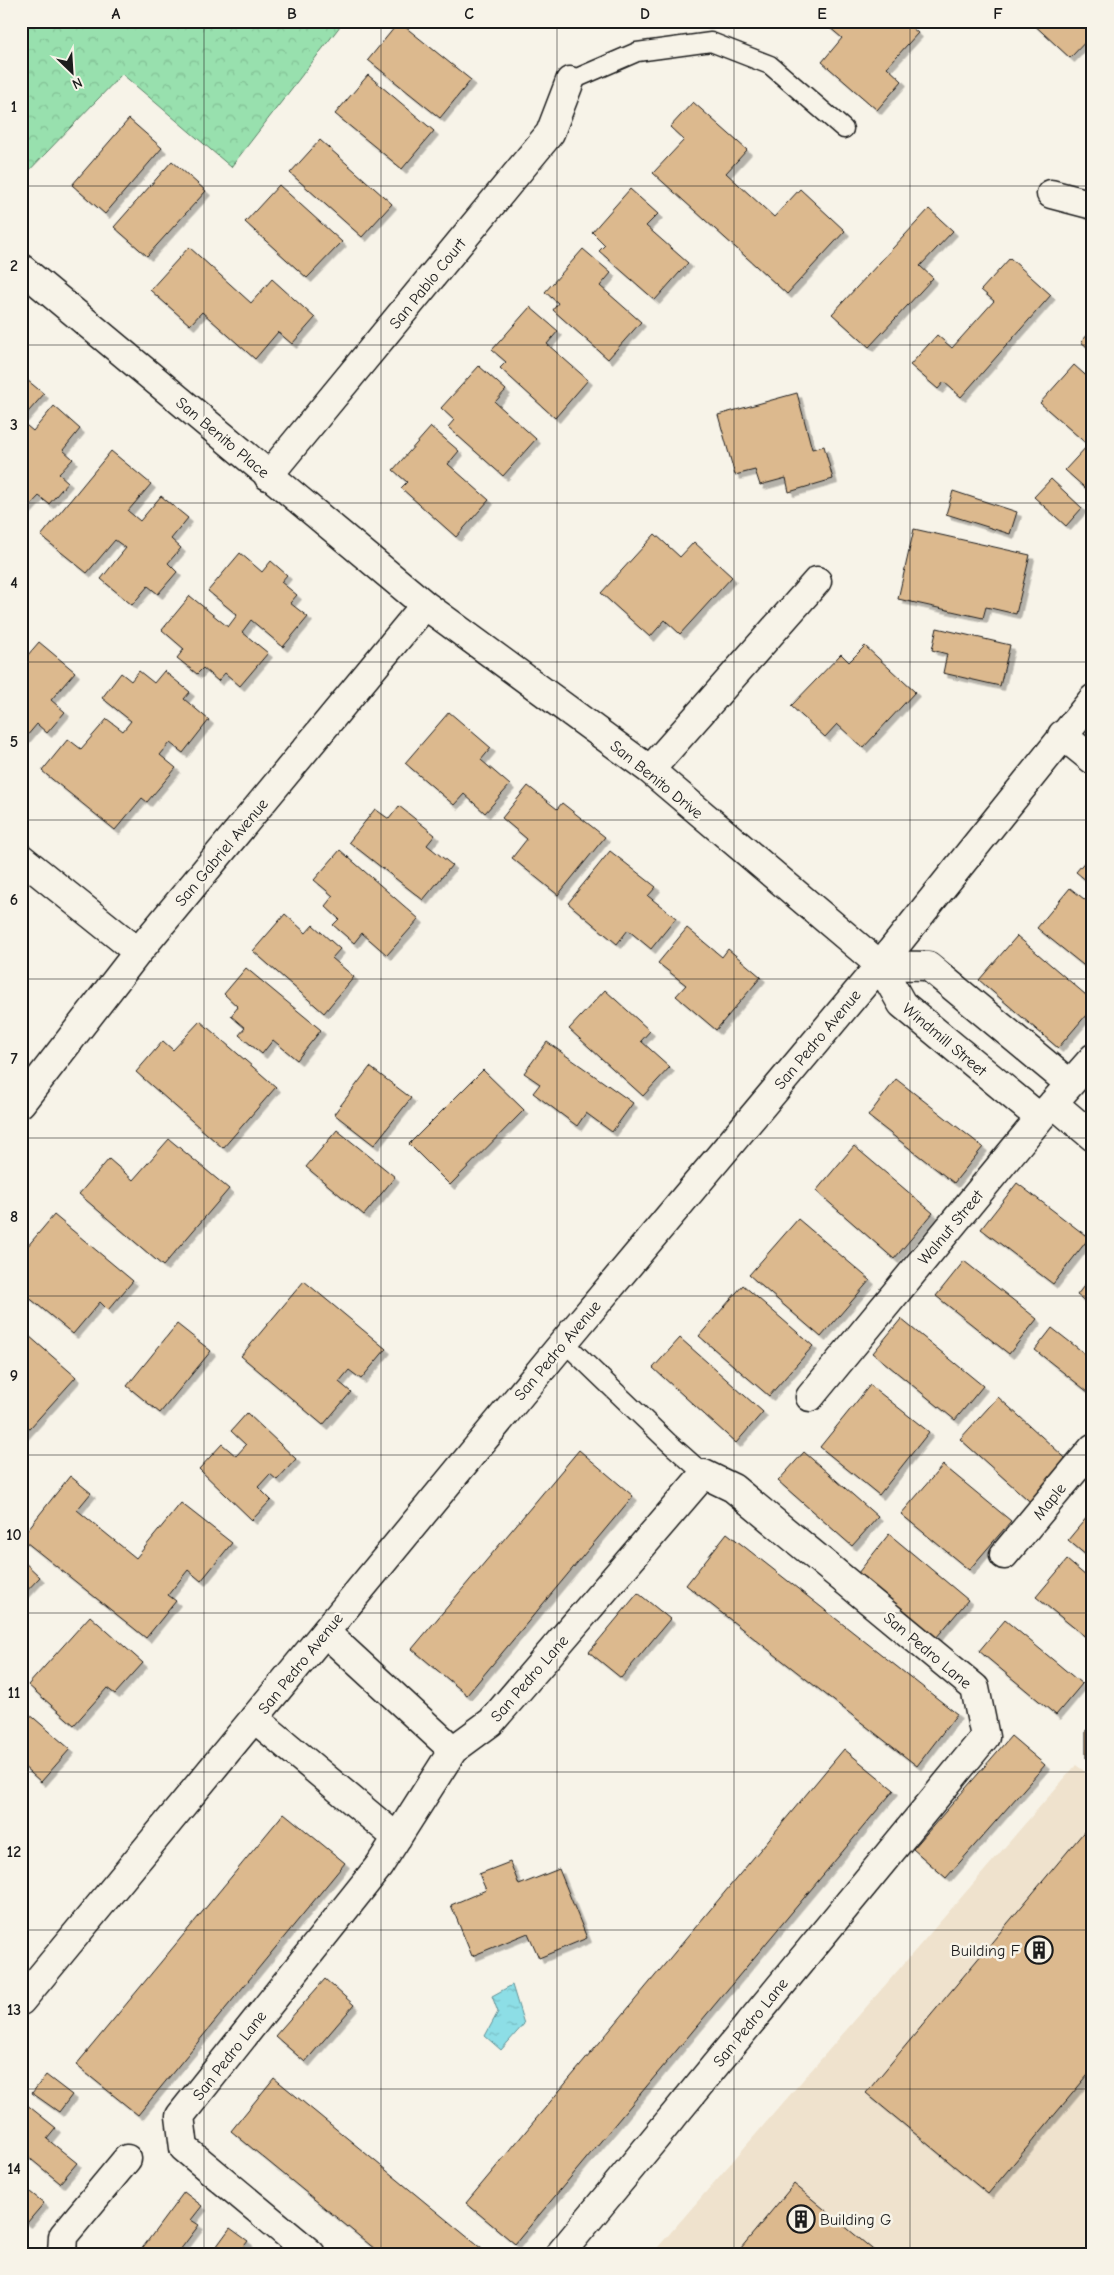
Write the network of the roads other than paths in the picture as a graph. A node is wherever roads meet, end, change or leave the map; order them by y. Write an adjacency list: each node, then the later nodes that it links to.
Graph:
1 (570, 81): 2 (lane); 6 (street, San Pablo Court)
2 (844, 129)
3 (1050, 194): 4 (street)
4 (1093, 204)
5 (21, 268): 6 (street, San Benito Place)
6 (268, 476): 8 (street, San Benito Place)
7 (817, 581): 12 (street)
8 (425, 605): 12 (street, San Benito Drive); 14 (street, San Gabriel Avenue)
9 (1093, 699): 10 (street, San Pedro Avenue)
10 (1062, 735): 11 (street); 15 (street, San Pedro Avenue)
11 (1093, 760)
12 (650, 770): 15 (street, San Benito Drive)
13 (21, 858): 14 (street)
14 (138, 952): 18 (street, San Gabriel Avenue)
15 (880, 964): 17 (street, Windmill Street); 17 (street, Windmill Street); 20 (street, San Pedro Avenue)
16 (1093, 1058): 17 (street, Walnut Street)
17 (1055, 1102): 19 (street, Windmill Street); 21 (street, Walnut Street)
18 (21, 1103)
19 (1093, 1137)
20 (564, 1342): 23 (lane); 25 (street, San Pedro Avenue)
21 (810, 1397)
22 (1093, 1448): 24 (street, Maple)
23 (704, 1474): 27 (street, San Pedro Lane); 33 (street, San Pedro Lane)
24 (1004, 1555)
25 (325, 1632): 26 (street, San Pedro Avenue); 27 (street)
26 (254, 1718): 28 (street); 29 (street, San Pedro Avenue)
27 (453, 1750): 28 (street, San Pedro Lane)
28 (397, 1838): 32 (street, San Pedro Lane)
29 (21, 2001)
30 (127, 2159): 31 (street)
31 (62, 2254)
32 (311, 2254)
33 (560, 2254)

